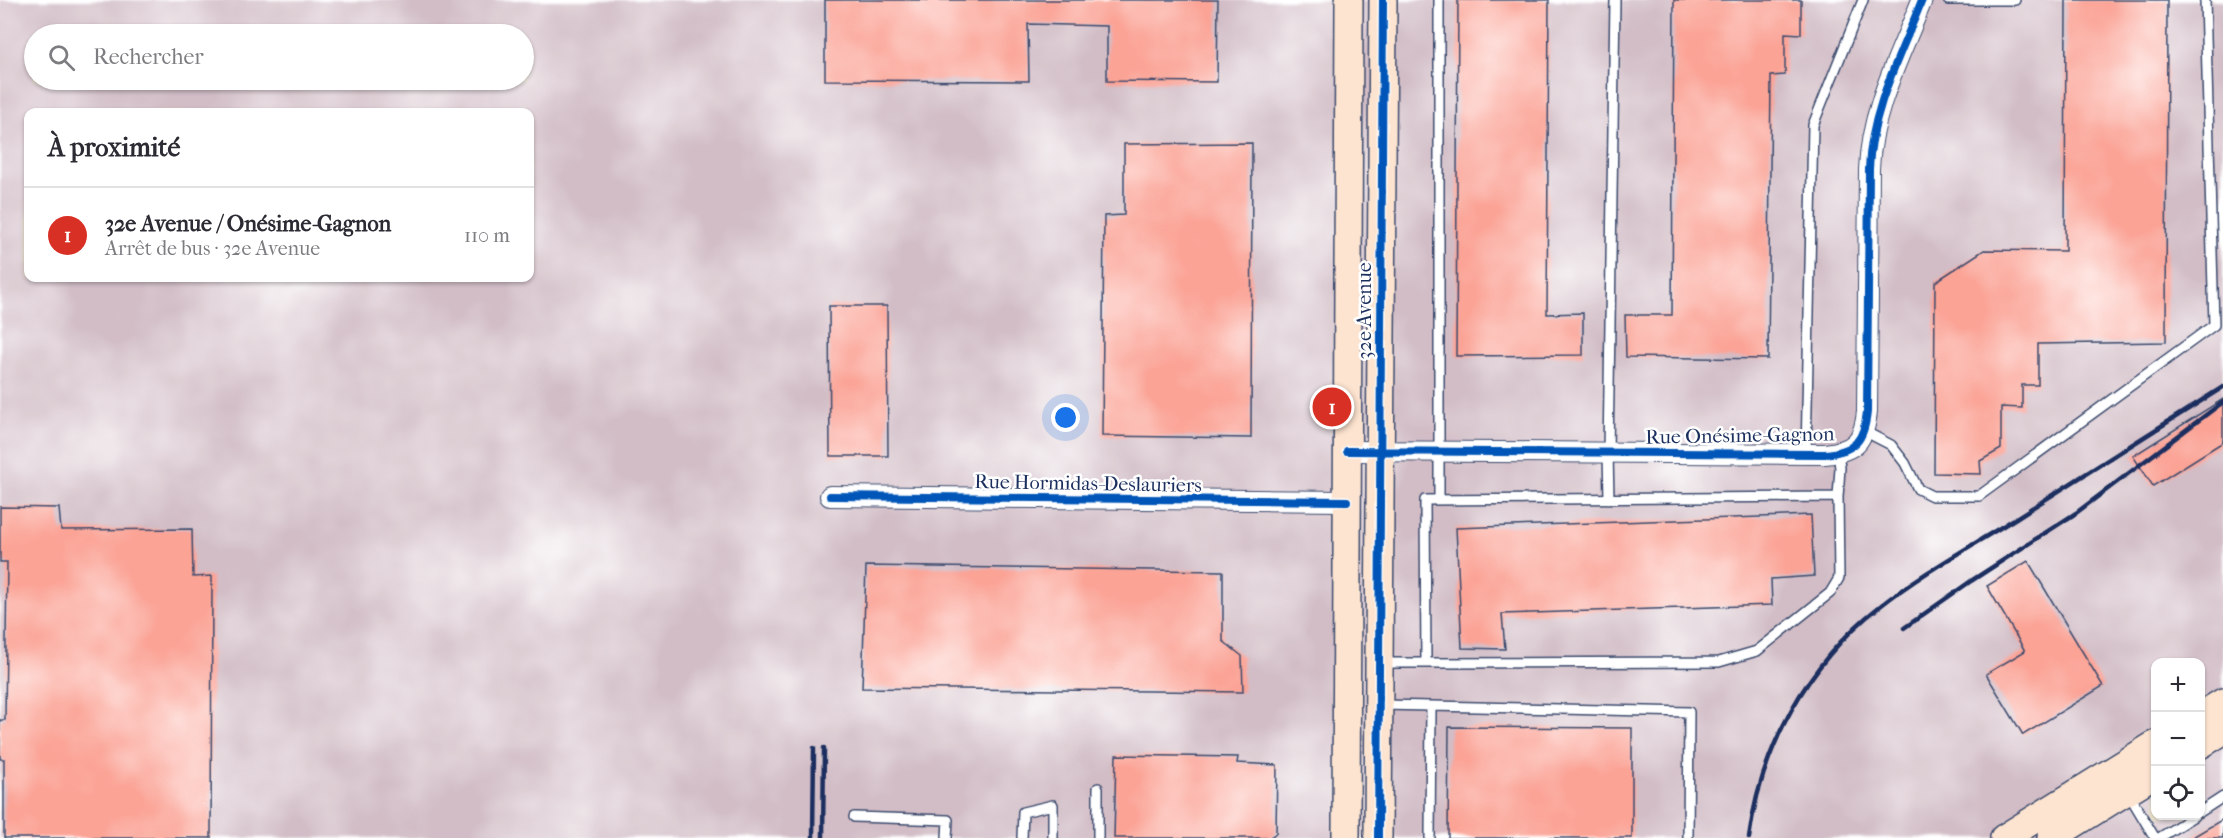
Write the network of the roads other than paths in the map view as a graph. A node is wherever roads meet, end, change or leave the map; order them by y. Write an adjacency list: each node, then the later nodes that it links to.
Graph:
1 (1349, 0): 11 (street, 32e Avenue)
2 (1383, 0): 12 (street, 32e Avenue)
3 (1439, 0): 13 (lane)
4 (1615, 0): 15 (lane)
5 (1863, 0): 16 (lane)
6 (1922, 0): 10 (street)
7 (1948, 0): 8 (lane)
8 (2015, 0)
9 (2205, 0): 10 (lane)
10 (1864, 431): 14 (street, Rue Onésime-Gagnon)
11 (1347, 451): 12 (street, Rue Onésime-Gagnon); 21 (street, 32e Avenue)
12 (1380, 452): 13 (street, Rue Onésime-Gagnon); 22 (street, 32e Avenue)
13 (1439, 452): 15 (street, Rue Onésime-Gagnon); 20 (lane)
14 (1838, 452): 16 (street, Rue Onésime-Gagnon); 18 (lane)
15 (1608, 453): 16 (street, Rue Onésime-Gagnon); 19 (lane)
16 (1806, 454)
17 (830, 496): 21 (street, Rue Hormidas-Deslauriers)
18 (1838, 497): 19 (lane); 23 (lane)
19 (1609, 499): 20 (lane)
20 (1439, 500): 23 (lane)
21 (1347, 501): 42 (street, 32e Avenue)
22 (1379, 663): 23 (lane); 25 (street, 32e Avenue)
23 (1426, 663)
24 (2223, 702): 27 (street)
25 (1378, 705): 26 (lane); 43 (street, 32e Avenue)
26 (1431, 706): 44 (lane); 45 (lane)
27 (2205, 713)
28 (2223, 731): 29 (street)
29 (2205, 742)
30 (2151, 747): 46 (street)
31 (2151, 776): 33 (street)
32 (1098, 788): 41 (lane)
33 (2127, 791): 47 (street); 48 (lane)
34 (2223, 797): 35 (lane)
35 (2205, 809)
36 (854, 817): 38 (lane)
37 (2187, 820): 48 (lane)
38 (947, 838)
39 (1022, 838): 40 (lane)
40 (1053, 838)
41 (1098, 838)
42 (1346, 838)
43 (1378, 838)
44 (1430, 838)
45 (1688, 838)
46 (2004, 838)
47 (2051, 838)
48 (2157, 838)

